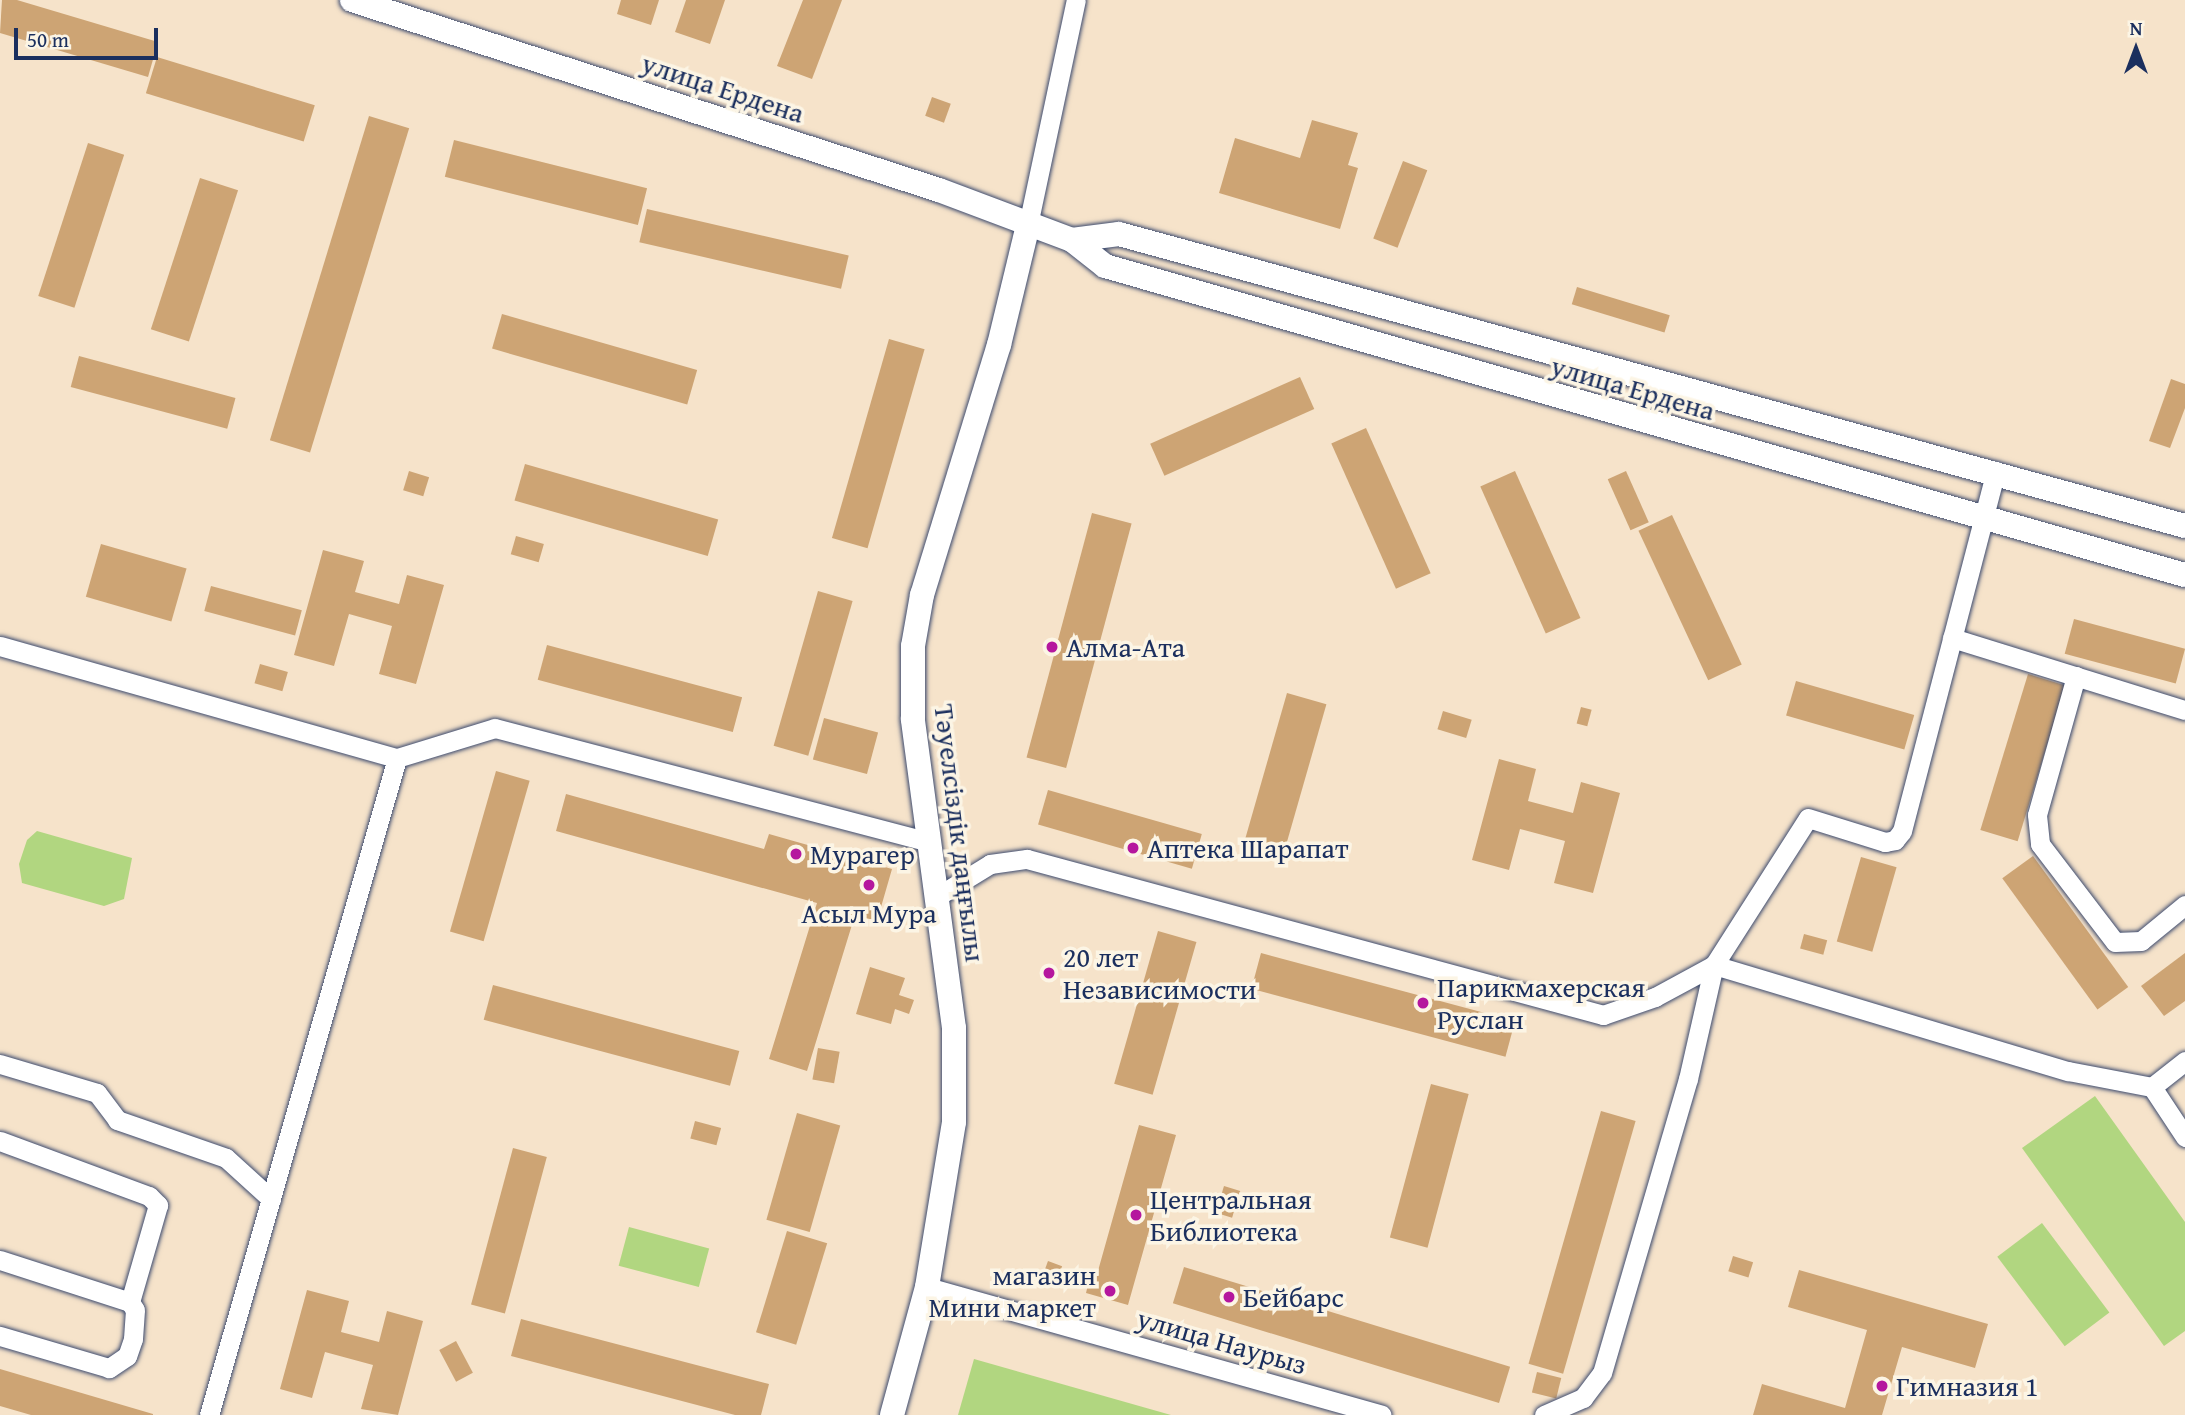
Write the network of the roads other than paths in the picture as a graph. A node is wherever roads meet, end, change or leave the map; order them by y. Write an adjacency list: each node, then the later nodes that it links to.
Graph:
1 (352, 0): 3 (street, улица Ердена)
2 (1076, 0): 3 (street)
3 (1028, 225): 4 (street, улица Ердена); 14 (street, Тәуелсіздік даңғылы)
4 (1072, 240): 5 (street, улица Ердена); 6 (street, улица Ердена)
5 (1996, 471): 6 (street); 7 (street, улица Ердена)
6 (1982, 519): 8 (street, улица Ердена); 9 (street)
7 (2185, 526)
8 (2185, 575)
9 (1952, 638): 11 (street); 17 (street)
10 (0, 646): 13 (street)
11 (2076, 676): 12 (street); 16 (street)
12 (2185, 710)
13 (397, 758): 14 (street); 23 (street)
14 (928, 841): 15 (street, Тәуелсіздік даңғылы)
15 (938, 896): 17 (street); 25 (street, Тәуелсіздік даңғылы)
16 (2185, 905)
17 (1714, 965): 20 (street); 31 (street)
18 (2185, 1061): 20 (street)
19 (0, 1064): 23 (street)
20 (2152, 1087): 21 (street)
21 (2185, 1138)
22 (0, 1141): 26 (street)
23 (271, 1199): 28 (street)
24 (0, 1260): 26 (street)
25 (927, 1287): 29 (street, Тәуелсіздік даңғылы); 30 (street, улица Наурыз)
26 (130, 1302): 27 (street)
27 (0, 1335)
28 (209, 1415)
29 (892, 1415)
30 (1381, 1415)
31 (1544, 1415)

